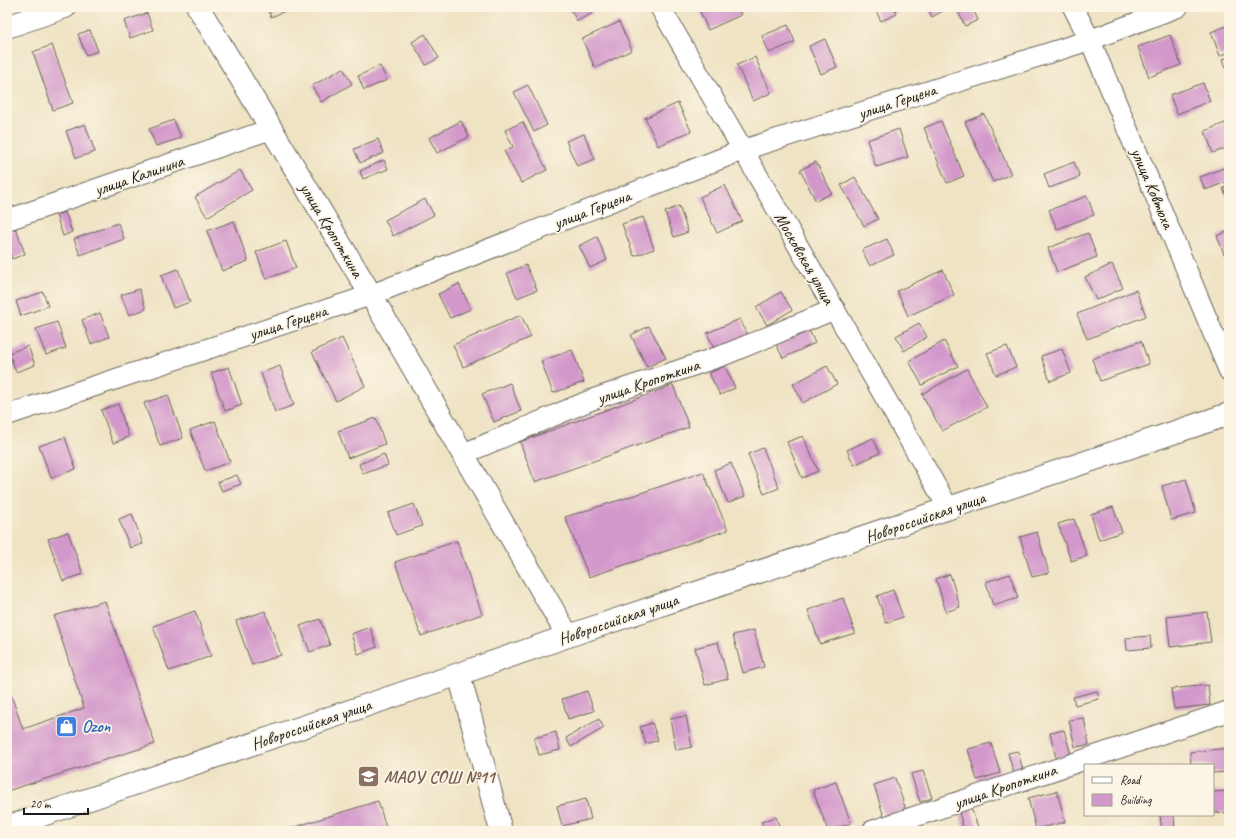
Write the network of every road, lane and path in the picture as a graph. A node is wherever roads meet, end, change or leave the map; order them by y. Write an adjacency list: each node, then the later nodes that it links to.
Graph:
1 (65, 7): 6 (main road)
2 (198, 7): 8 (main road, улица Кропоткина)
3 (660, 7): 9 (street, Московская улица)
4 (1073, 7): 7 (street, улица Ковтюха)
5 (1178, 7): 7 (street, улица Герцена)
6 (7, 27)
7 (1090, 40): 9 (street, улица Герцена); 13 (street, улица Ковтюха)
8 (271, 129): 10 (street, улица Калинина); 11 (main road, улица Кропоткина)
9 (743, 150): 11 (street, улица Герцена); 12 (street, Московская улица)
10 (7, 220)
11 (371, 295): 15 (street, улица Герцена); 16 (main road, улица Кропоткина)
12 (835, 310): 16 (street, улица Кропоткина); 17 (street, Московская улица)
13 (1229, 370)
14 (1229, 414): 17 (main road, Новороссийская улица)
15 (7, 415)
16 (463, 454): 18 (main road, улица Кропоткина)
17 (949, 509): 18 (main road, Новороссийская улица)
18 (568, 636): 19 (main road, Новороссийская улица)
19 (459, 674): 21 (main road, Новороссийская улица); 22 (main road)
20 (1229, 711): 23 (street, улица Кропоткина)
21 (7, 827)
22 (501, 831)
23 (872, 831)

